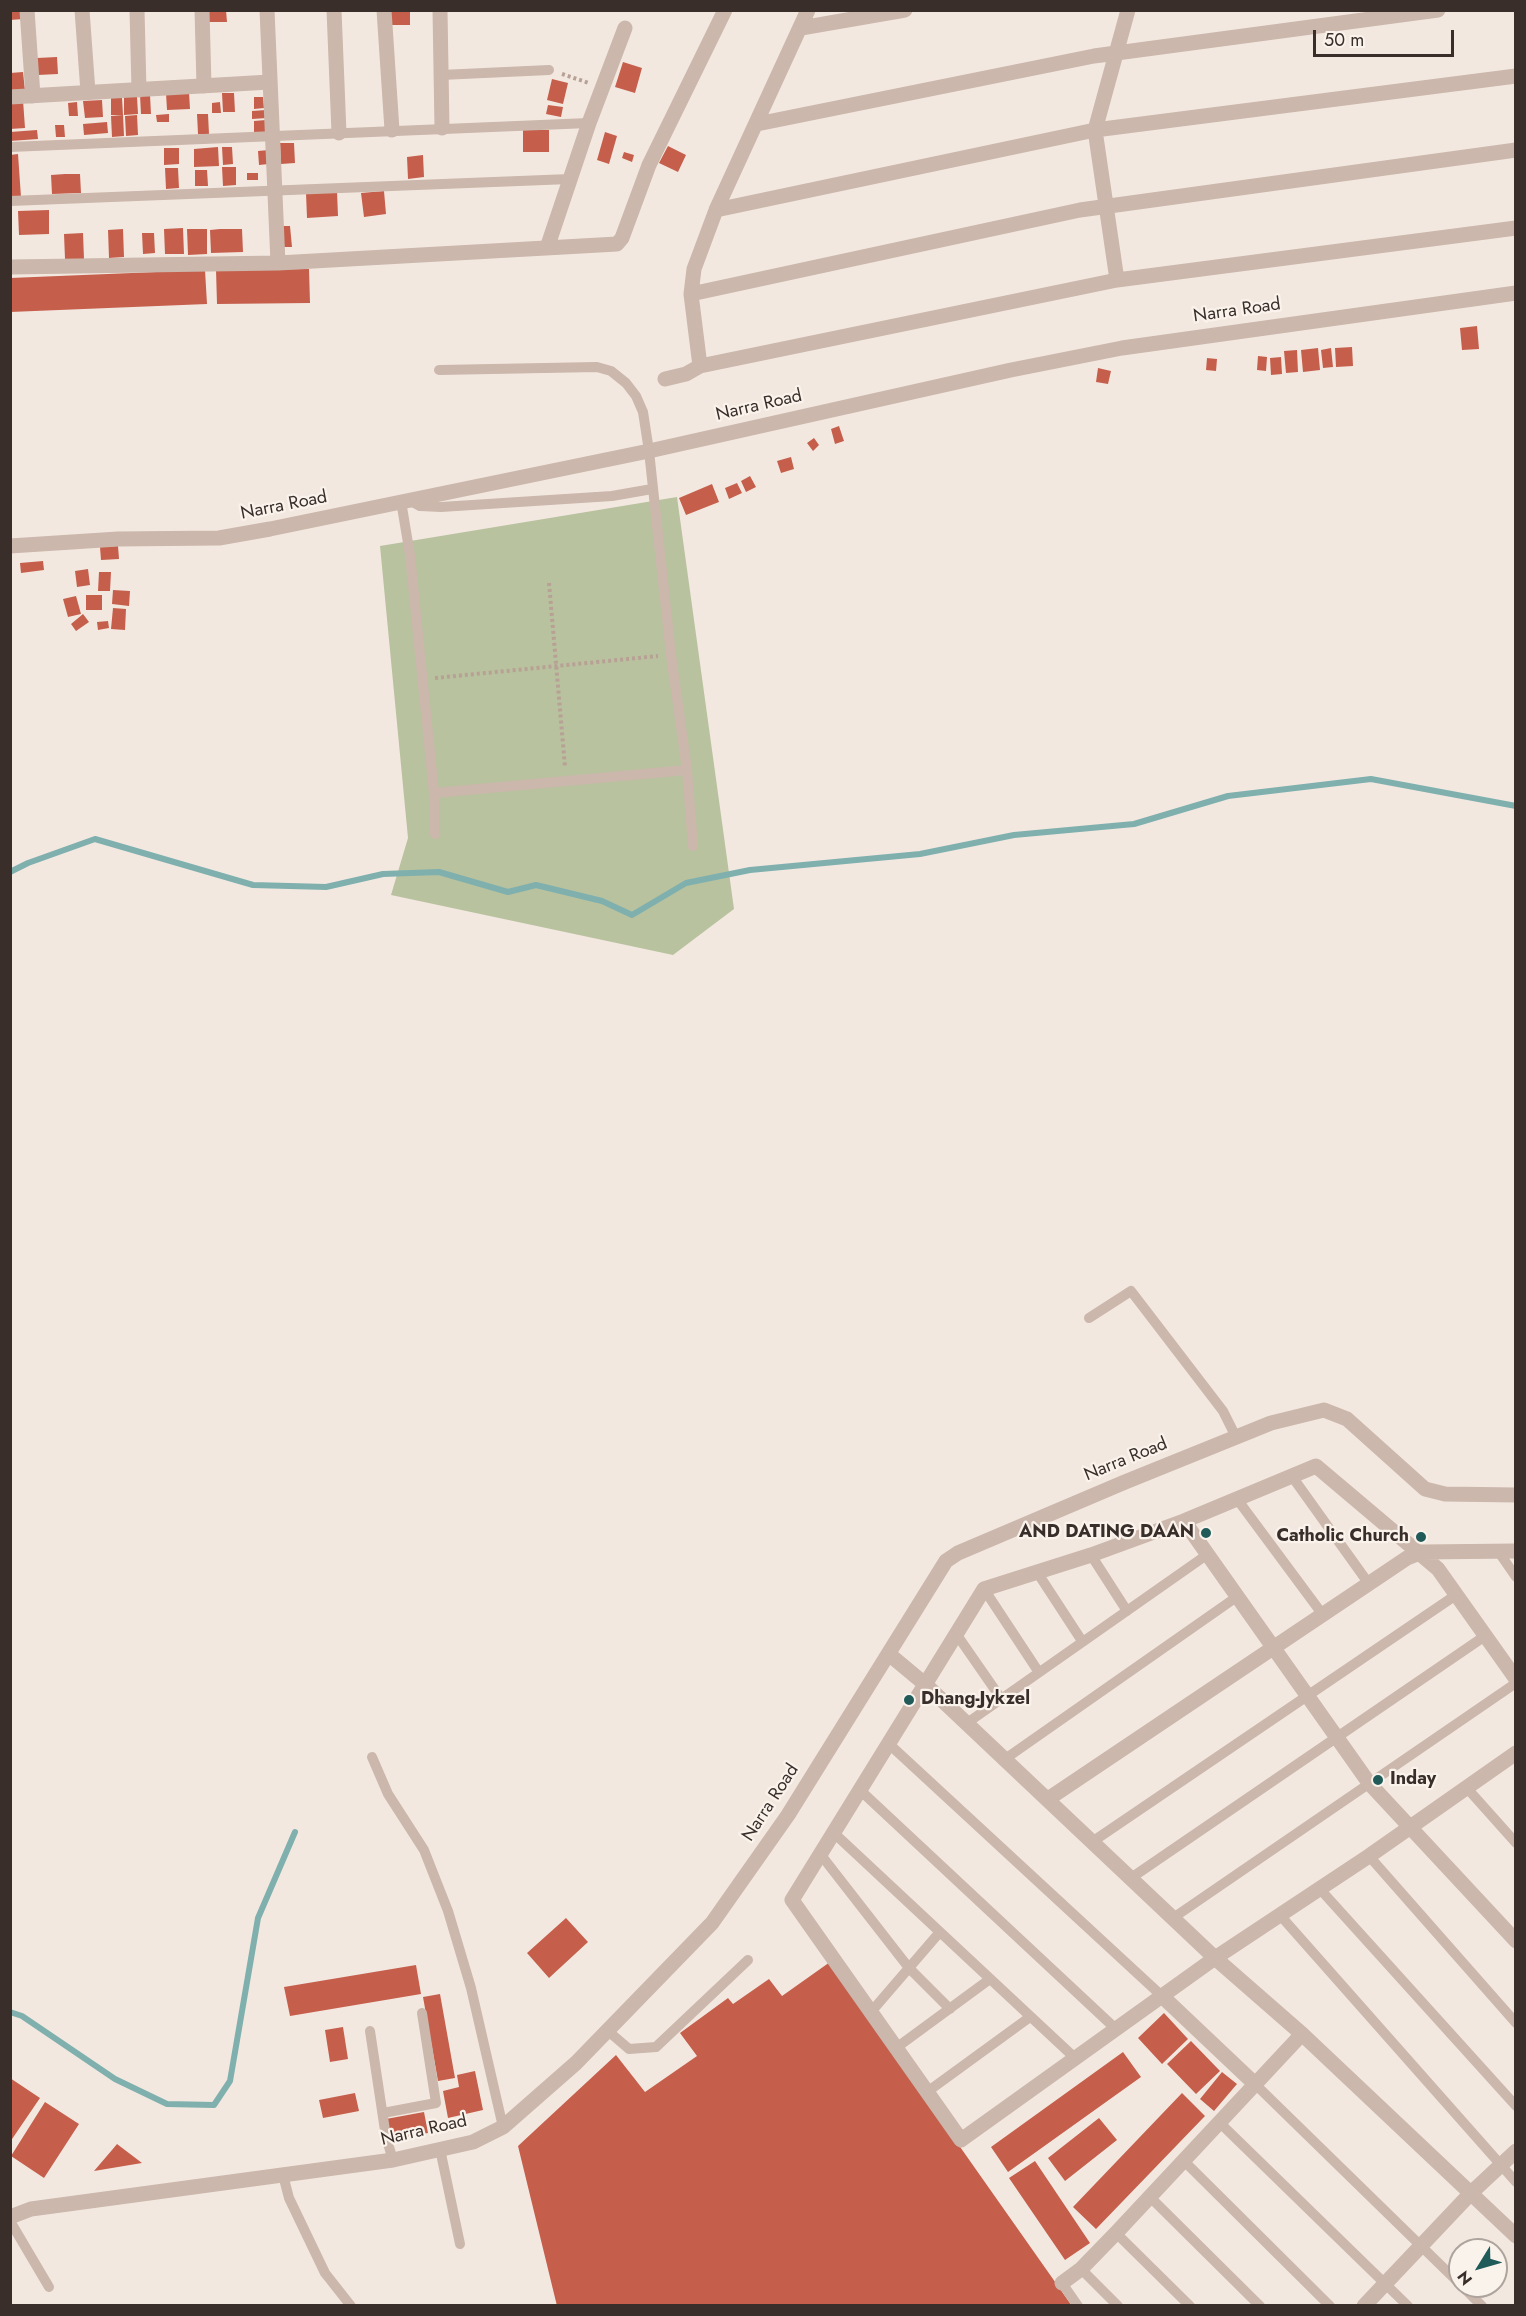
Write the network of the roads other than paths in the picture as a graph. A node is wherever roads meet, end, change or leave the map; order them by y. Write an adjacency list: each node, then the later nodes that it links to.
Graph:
1 (27, 10): 25 (street)
2 (82, 10): 24 (street)
3 (137, 10): 23 (street)
4 (202, 10): 22 (street)
5 (267, 10): 21 (street)
6 (334, 10): 32 (street)
7 (384, 10): 30 (street)
8 (441, 10): 19 (street)
9 (725, 10): 42 (street)
10 (808, 10): 16 (street)
11 (905, 10): 14 (street)
12 (1128, 10): 17 (street)
13 (1438, 10): 17 (street)
14 (888, 12): 16 (street)
15 (625, 28): 27 (street)
16 (801, 28): 28 (street)
17 (1117, 55): 28 (street); 31 (street)
18 (549, 70): 19 (lane)
19 (441, 75): 29 (street)
20 (1515, 76): 31 (street)
21 (270, 82): 22 (street); 33 (street)
22 (204, 86): 23 (street)
23 (139, 90): 24 (street)
24 (88, 93): 25 (street)
25 (33, 96): 26 (street)
26 (10, 97)
27 (589, 123): 29 (lane); 36 (street)
28 (757, 124): 40 (street)
29 (442, 128): 30 (lane)
30 (392, 130): 32 (lane)
31 (1095, 130): 39 (street); 40 (street)
32 (339, 133): 33 (lane)
33 (272, 137): 34 (lane); 37 (street)
34 (10, 147)
35 (1515, 150): 39 (street)
36 (570, 179): 37 (lane); 42 (street)
37 (275, 190): 38 (lane); 43 (street)
38 (10, 201)
39 (1106, 206): 45 (street); 47 (street)
40 (716, 210): 47 (street)
41 (1515, 228): 45 (street)
42 (547, 249): 43 (street)
43 (278, 263): 44 (street)
44 (10, 267)
45 (1117, 280): 48 (street)
46 (1515, 293): 51 (street, Narra Road)
47 (691, 294): 48 (street)
48 (700, 366): 50 (street)
49 (439, 370): 51 (lane)
50 (665, 379)
51 (649, 451): 52 (lane); 53 (street, Narra Road)
52 (652, 489): 53 (lane); 55 (lane)
53 (405, 501): 54 (street, Narra Road); 56 (lane)
54 (10, 546)
55 (687, 770): 56 (lane); 58 (lane)
56 (434, 793): 57 (lane)
57 (435, 834)
58 (693, 846)
59 (1089, 1318): 60 (lane)
60 (1236, 1437): 62 (street, Narra Road); 82 (street, Narra Road)
61 (1291, 1475): 63 (street); 67 (street); 72 (lane)
62 (1515, 1495)
63 (1237, 1499): 64 (street); 77 (lane)
64 (1184, 1521): 68 (street); 69 (street)
65 (1498, 1551): 66 (street); 67 (street); 71 (lane)
66 (1515, 1551)
67 (1422, 1552): 72 (street); 74 (street)
68 (1208, 1554): 75 (street); 76 (lane)
69 (1091, 1555): 70 (street); 76 (lane)
70 (1037, 1572): 73 (street); 80 (lane)
71 (1515, 1577)
72 (1369, 1584): 77 (street)
73 (984, 1589): 78 (street); 83 (lane)
74 (1456, 1595): 79 (street); 86 (lane)
75 (1238, 1596): 81 (street); 93 (lane)
76 (1127, 1611): 80 (lane)
77 (1323, 1615): 81 (street)
78 (957, 1635): 85 (street); 87 (lane)
79 (1485, 1636): 84 (street); 89 (lane)
80 (1082, 1641): 83 (lane)
81 (1275, 1648): 86 (street); 97 (street)
82 (890, 1655): 85 (street); 122 (street, Narra Road)
83 (1038, 1671): 87 (lane)
84 (1515, 1680): 94 (lane)
85 (926, 1685): 88 (street); 90 (street)
86 (1307, 1694): 89 (street); 100 (lane)
87 (1000, 1697): 88 (lane)
88 (967, 1723): 93 (street)
89 (1338, 1738): 94 (street); 104 (lane)
90 (889, 1744): 96 (street); 114 (lane)
91 (1514, 1755): 95 (street)
92 (372, 1757): 131 (lane)
93 (1005, 1759): 97 (street)
94 (1369, 1783): 98 (street); 107 (lane)
95 (1466, 1787): 98 (street); 101 (lane)
96 (861, 1791): 99 (street); 120 (lane)
97 (1048, 1800): 100 (street)
98 (1409, 1826): 103 (street); 109 (street)
99 (835, 1834): 102 (street); 108 (lane)
100 (1092, 1842): 104 (street)
101 (1515, 1843)
102 (821, 1855): 112 (lane); 116 (street)
103 (1369, 1856): 105 (street); 119 (lane)
104 (1131, 1878): 107 (street)
105 (1319, 1888): 106 (street); 128 (lane)
106 (1279, 1914): 110 (street); 136 (lane)
107 (1173, 1918): 110 (street)
108 (939, 1933): 112 (lane); 113 (lane)
109 (1515, 1941)
110 (1215, 1958): 114 (street); 123 (street)
111 (748, 1960): 122 (lane)
112 (909, 1968): 115 (lane); 116 (lane)
113 (990, 1979): 115 (lane); 118 (lane)
114 (1163, 1997): 120 (street); 126 (street)
115 (950, 2009): 124 (lane)
116 (871, 2012): 124 (street)
117 (422, 2013): 129 (lane)
118 (1030, 2017): 125 (lane); 127 (lane)
119 (1515, 2023)
120 (1118, 2030): 125 (street)
121 (370, 2031): 129 (lane)
122 (608, 2031): 131 (street, Narra Road)
123 (1302, 2034): 126 (street); 139 (street)
124 (896, 2048): 127 (street)
125 (1075, 2058): 127 (street)
126 (1256, 2085): 130 (street); 145 (lane)
127 (927, 2091)
128 (1515, 2106)
129 (383, 2113): 134 (lane)
130 (1220, 2123): 135 (street); 149 (lane)
131 (503, 2127): 132 (street, Narra Road)
132 (440, 2149): 134 (street, Narra Road); 144 (lane)
133 (1515, 2151): 136 (street)
134 (393, 2160): 137 (street, Narra Road)
135 (1184, 2161): 140 (street); 156 (lane)
136 (1500, 2166): 138 (lane); 139 (street)
137 (283, 2175): 141 (street, Narra Road); 151 (lane)
138 (1515, 2182)
139 (1471, 2193): 143 (street); 145 (street)
140 (1150, 2197): 142 (street); 155 (lane)
141 (10, 2219): 150 (lane)
142 (1116, 2233): 146 (street); 154 (lane)
143 (1515, 2236)
144 (460, 2244)
145 (1422, 2245): 147 (lane); 149 (street)
146 (1081, 2269): 148 (street); 153 (lane)
147 (1448, 2272)
148 (1062, 2283): 152 (lane)
149 (1386, 2283): 157 (street); 158 (lane)
150 (49, 2287)
151 (351, 2306)
152 (1078, 2306)
153 (1118, 2306)
154 (1190, 2306)
155 (1260, 2306)
156 (1330, 2306)
157 (1364, 2306)
158 (1408, 2306)

